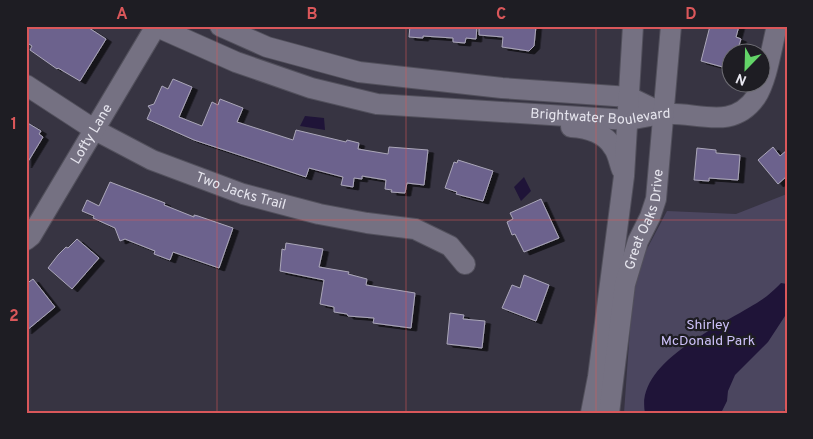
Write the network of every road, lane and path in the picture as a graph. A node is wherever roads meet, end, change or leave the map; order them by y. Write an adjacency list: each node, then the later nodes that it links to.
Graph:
1 (156, 26): 8 (street, Brightwater Boulevard); 11 (street, Lofty Lane)
2 (220, 26): 7 (street, Brightwater Boulevard)
3 (634, 26): 7 (street, Great Oaks Drive)
4 (671, 26): 9 (street, Great Oaks Drive)
5 (777, 26): 9 (street)
6 (26, 85): 11 (street, Two Jacks Trail)
7 (629, 97): 9 (street, Brightwater Boulevard); 10 (street, Great Oaks Drive)
8 (501, 112): 10 (street, Brightwater Boulevard); 12 (street)
9 (664, 114): 10 (street, Brightwater Boulevard); 16 (street, Great Oaks Drive)
10 (628, 120): 12 (street, Great Oaks Drive)
11 (95, 130): 13 (street, Lofty Lane); 14 (street, Two Jacks Trail)
12 (624, 176): 15 (street, Great Oaks Drive)
13 (26, 240)
14 (465, 264)
15 (591, 413)
16 (609, 413)

